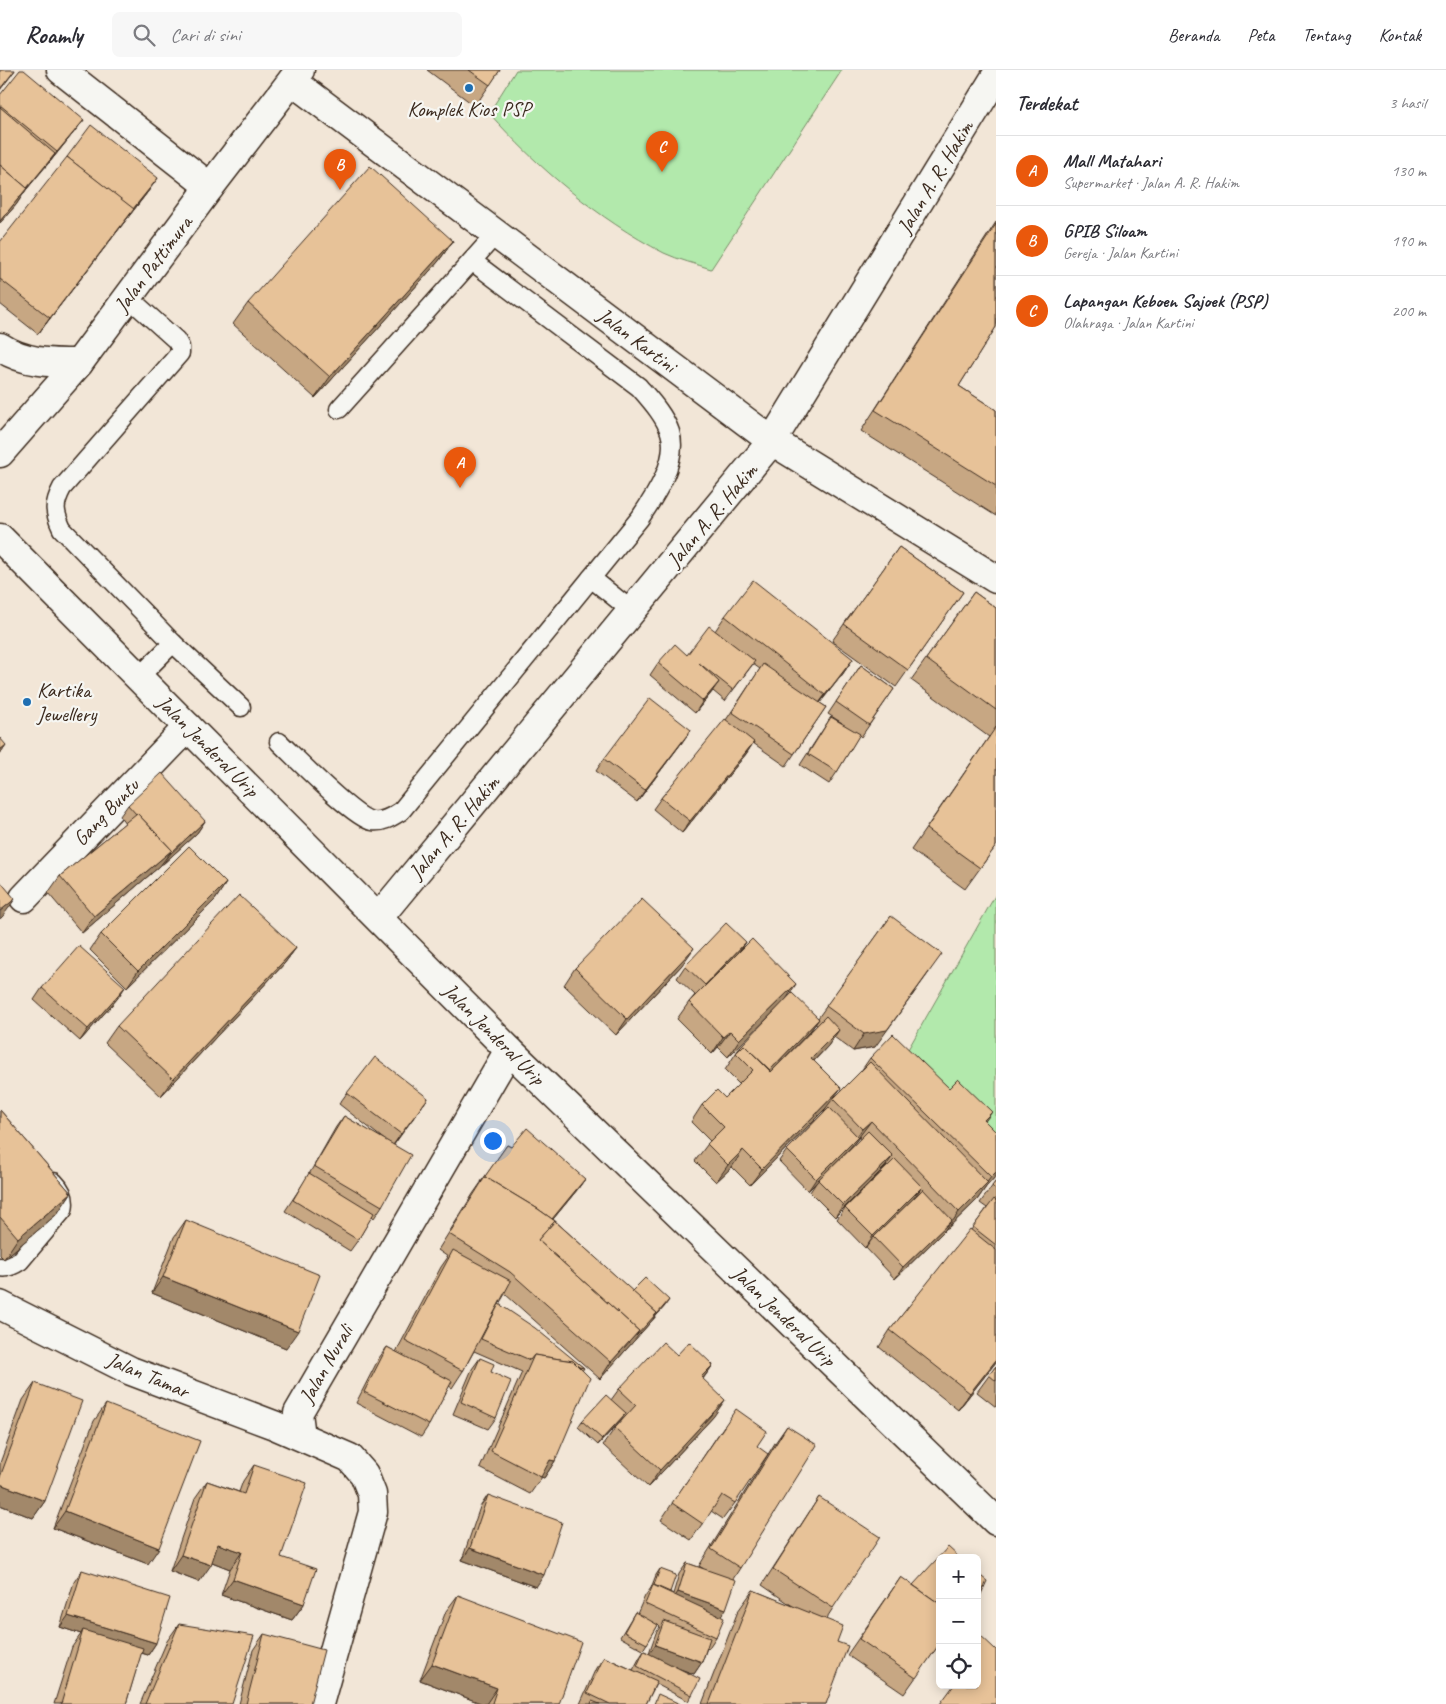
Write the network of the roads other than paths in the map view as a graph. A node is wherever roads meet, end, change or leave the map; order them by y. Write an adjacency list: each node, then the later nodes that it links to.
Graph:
1 (61, 70): 4 (street)
2 (296, 75): 4 (street, Jalan Pattimura); 5 (street, Jalan Kartini)
3 (996, 76): 11 (street, Jalan A. R. Hakim)
4 (210, 187): 7 (street, Jalan Pattimura)
5 (496, 235): 6 (lane); 11 (street, Jalan Kartini)
6 (472, 261): 10 (lane); 14 (lane)
7 (128, 297): 9 (street, Jalan Pattimura); 17 (lane)
8 (0, 347): 9 (street)
9 (79, 363): 12 (street, Jalan Pattimura)
10 (339, 409)
11 (772, 441): 15 (street, Jalan Kartini); 16 (street, Jalan A. R. Hakim)
12 (0, 454)
13 (0, 538): 18 (street, Jalan Jenderal Urip)
14 (591, 578): 16 (lane); 21 (lane)
15 (996, 579)
16 (632, 611): 23 (street, Jalan A. R. Hakim)
17 (173, 643): 18 (lane); 19 (lane)
18 (139, 677): 20 (street, Jalan Jenderal Urip)
19 (241, 707)
20 (188, 727): 22 (street, Gang Buntu); 23 (street, Jalan Jenderal Urip)
21 (279, 742)
22 (24, 898)
23 (379, 917): 24 (street, Jalan Jenderal Urip)
24 (509, 1050): 28 (street, Jalan Nurali); 29 (street, Jalan Jenderal Urip)
25 (45, 1173): 26 (lane)
26 (0, 1267)
27 (3, 1313): 28 (street, Jalan Tamar)
28 (301, 1436): 30 (street)
29 (996, 1520)
30 (319, 1704)

